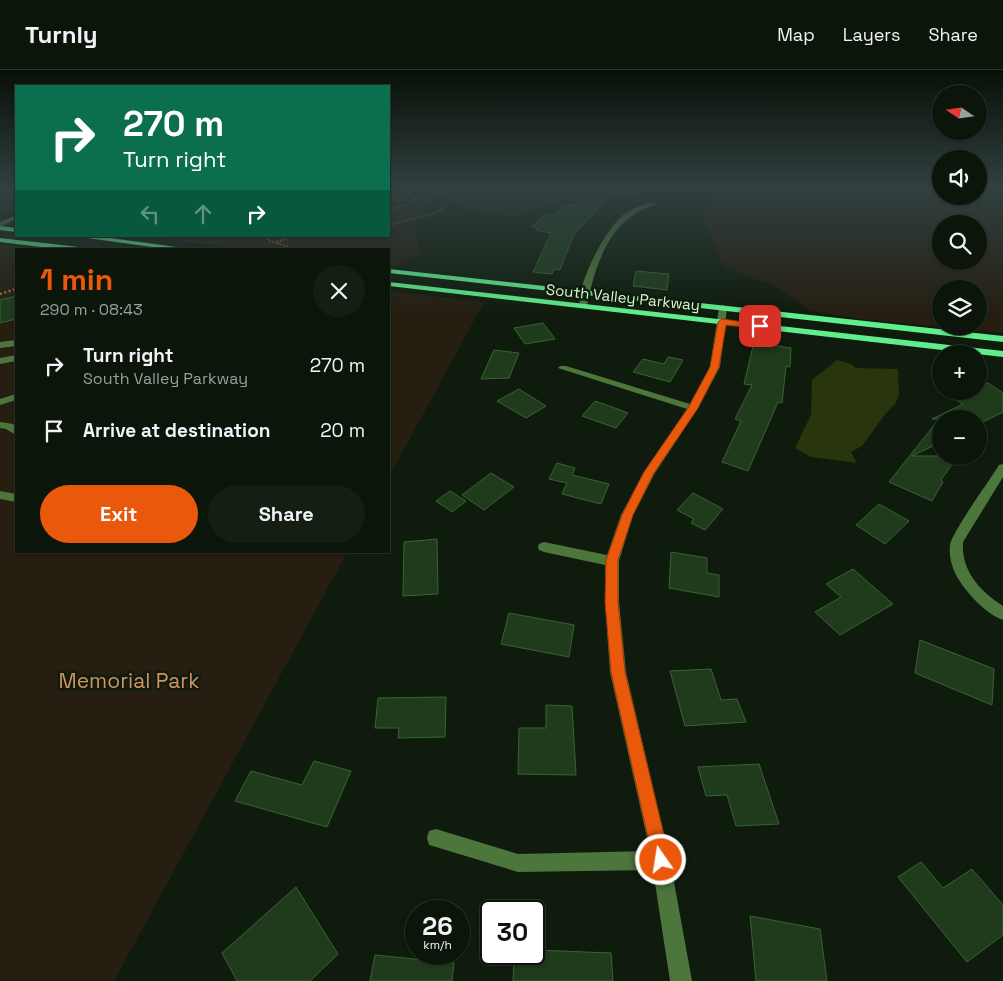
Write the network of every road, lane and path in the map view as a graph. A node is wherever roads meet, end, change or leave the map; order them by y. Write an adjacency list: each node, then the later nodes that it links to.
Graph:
1 (613, 230): 13 (street)
2 (84, 237): 8 (main road)
3 (266, 237): 6 (path)
4 (291, 237): 6 (path)
5 (0, 240): 7 (main road)
6 (277, 242): 9 (path)
7 (70, 248)
8 (179, 248)
9 (292, 248)
10 (390, 271): 13 (main road, South Valley Parkway)
11 (390, 284): 15 (main road, South Valley Parkway)
12 (15, 289): 14 (path)
13 (585, 292): 15 (street); 16 (main road, South Valley Parkway)
14 (0, 294)
15 (583, 306): 16 (main road, South Valley Parkway)
16 (723, 315): 17 (main road, South Valley Parkway); 20 (main road, South Valley Parkway); 26 (street)
17 (1003, 339)
18 (15, 343): 19 (street)
19 (0, 345)
20 (1003, 354)
21 (15, 358): 22 (street)
22 (0, 361)
23 (563, 368): 26 (street)
24 (15, 397): 25 (street)
25 (0, 402)
26 (693, 408): 33 (street)
27 (0, 425): 28 (street)
28 (15, 431)
29 (1003, 468): 34 (street)
30 (0, 495): 31 (street)
31 (15, 498)
32 (544, 547): 33 (street)
33 (612, 560): 36 (street)
34 (1003, 614)
35 (436, 838): 36 (street)
36 (661, 860): 37 (street)
37 (681, 981)

